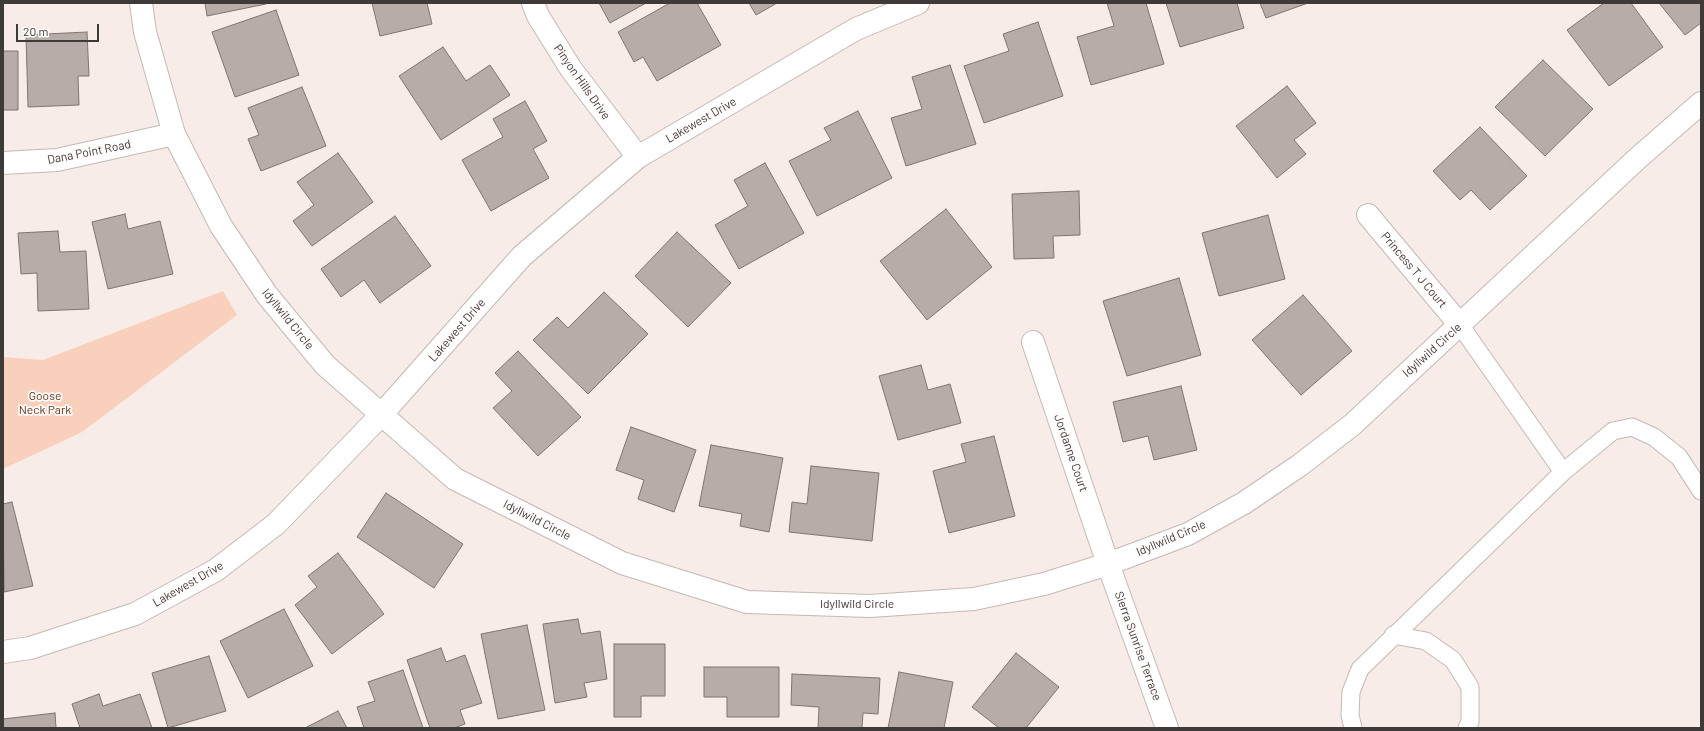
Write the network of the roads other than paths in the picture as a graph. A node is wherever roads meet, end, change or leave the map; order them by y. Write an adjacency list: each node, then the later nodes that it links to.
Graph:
1 (141, 3): 5 (street, Idyllwild Circle)
2 (533, 3): 6 (street, Pinyon Hills Drive)
3 (918, 3): 6 (street, Lakewest Drive)
4 (1701, 103): 9 (street, Idyllwild Circle)
5 (174, 134): 7 (street, Dana Point Road); 11 (street, Idyllwild Circle)
6 (638, 157): 11 (street, Lakewest Drive)
7 (3, 163)
8 (1368, 215): 9 (street, Princess T J Court)
9 (1460, 325): 12 (lane); 14 (street, Idyllwild Circle)
10 (1033, 342): 14 (street, Jordanne Court)
11 (381, 415): 14 (street, Idyllwild Circle); 16 (street, Lakewest Drive)
12 (1563, 472): 13 (lane); 15 (lane)
13 (1701, 491)
14 (1108, 564): 17 (street, Sierra Sunrise Terrace)
15 (1393, 635): 18 (lane); 19 (lane)
16 (3, 652)
17 (1167, 728)
18 (1353, 728)
19 (1467, 728)

